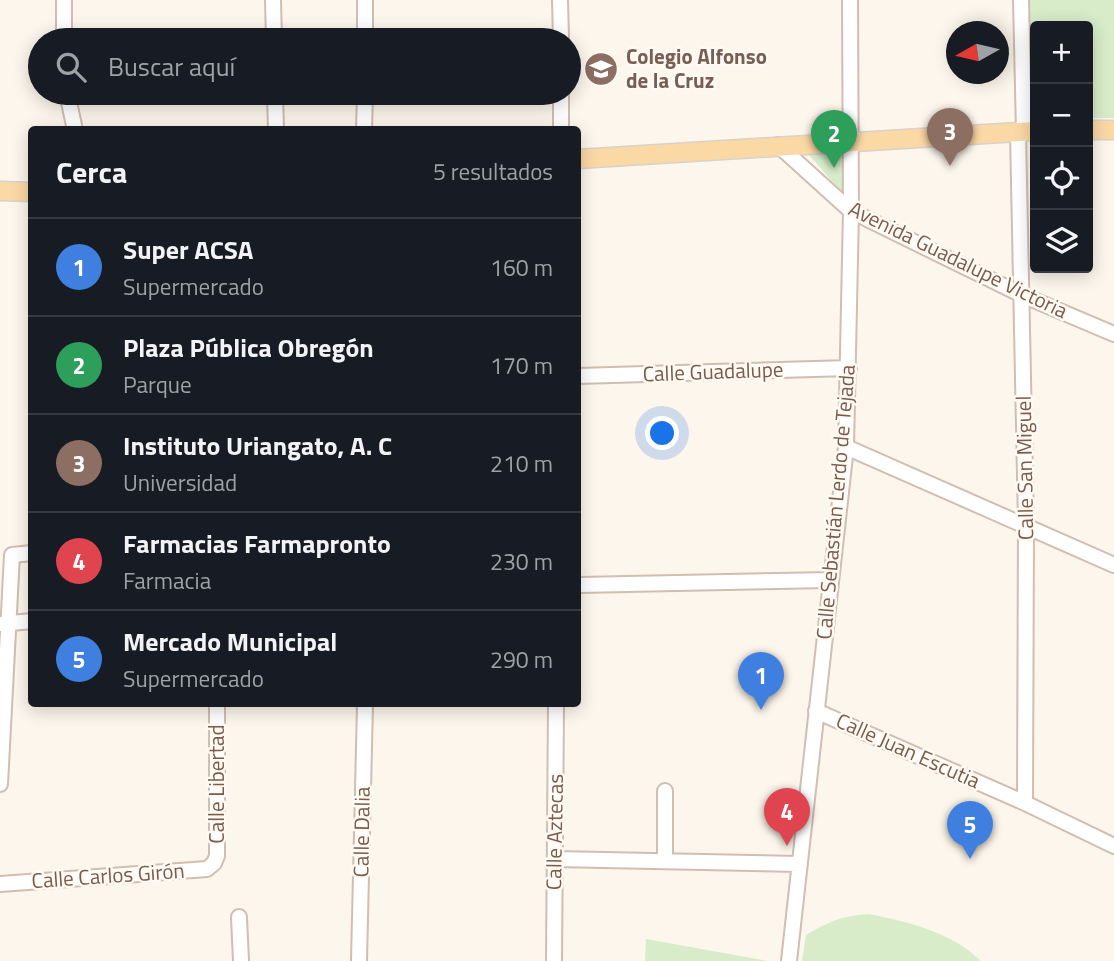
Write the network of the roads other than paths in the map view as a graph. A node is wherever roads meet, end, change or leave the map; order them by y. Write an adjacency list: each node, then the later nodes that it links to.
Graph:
1 (64, 0): 7 (street)
2 (273, 0): 8 (street)
3 (365, 0): 9 (street)
4 (560, 0): 10 (street)
5 (850, 0): 22 (street, Calle Sebastián Lerdo de Tejada)
6 (1021, 0): 21 (street, Calle San Miguel)
7 (64, 28)
8 (274, 28)
9 (365, 28)
10 (561, 28)
11 (70, 105): 15 (street)
12 (275, 105): 16 (street)
13 (365, 105): 17 (street)
14 (561, 105): 18 (street)
15 (74, 126)
16 (276, 126)
17 (365, 126)
18 (561, 126)
19 (1093, 130): 20 (main road)
20 (1114, 130)
21 (1026, 132): 22 (main road); 26 (street, Calle San Miguel)
22 (851, 142): 23 (main road); 25 (street, Calle Sebastián Lerdo de Tejada)
23 (778, 145): 24 (main road); 25 (street, Avenida Guadalupe Victoria)
24 (581, 159)
25 (851, 211): 26 (street, Avenida Guadalupe Victoria); 28 (street, Calle Sebastián Lerdo de Tejada)
26 (1022, 295): 27 (street, Avenida Guadalupe Victoria); 31 (street, Calle San Miguel)
27 (1114, 334)
28 (849, 368): 29 (street, Calle Guadalupe); 30 (street, Calle Sebastián Lerdo de Tejada)
29 (581, 376)
30 (846, 447): 31 (street); 34 (street, Calle Sebastián Lerdo de Tejada)
31 (1026, 525): 33 (street); 44 (street, Calle San Miguel)
32 (28, 553): 37 (street)
33 (1114, 565)
34 (831, 580): 35 (street); 41 (street, Calle Sebastián Lerdo de Tejada)
35 (581, 585)
36 (28, 621): 37 (street)
37 (4, 624): 42 (street)
38 (217, 707): 48 (street, Calle Libertad)
39 (365, 707): 53 (street, Calle Dalia)
40 (556, 707): 46 (street, Calle Aztecas)
41 (816, 711): 44 (street, Calle Juan Escutia); 49 (street, Calle Sebastián Lerdo de Tejada)
42 (0, 784)
43 (665, 791): 47 (street)
44 (1025, 803): 45 (street, Calle Juan Escutia)
45 (1114, 846)
46 (555, 859): 47 (street); 54 (street, Calle Aztecas)
47 (665, 861): 49 (street)
48 (214, 863): 50 (street, Calle Carlos Girón)
49 (800, 864): 55 (street, Calle Sebastián Lerdo de Tejada)
50 (0, 884)
51 (239, 916): 52 (street)
52 (241, 961)
53 (359, 961)
54 (554, 961)
55 (789, 961)

